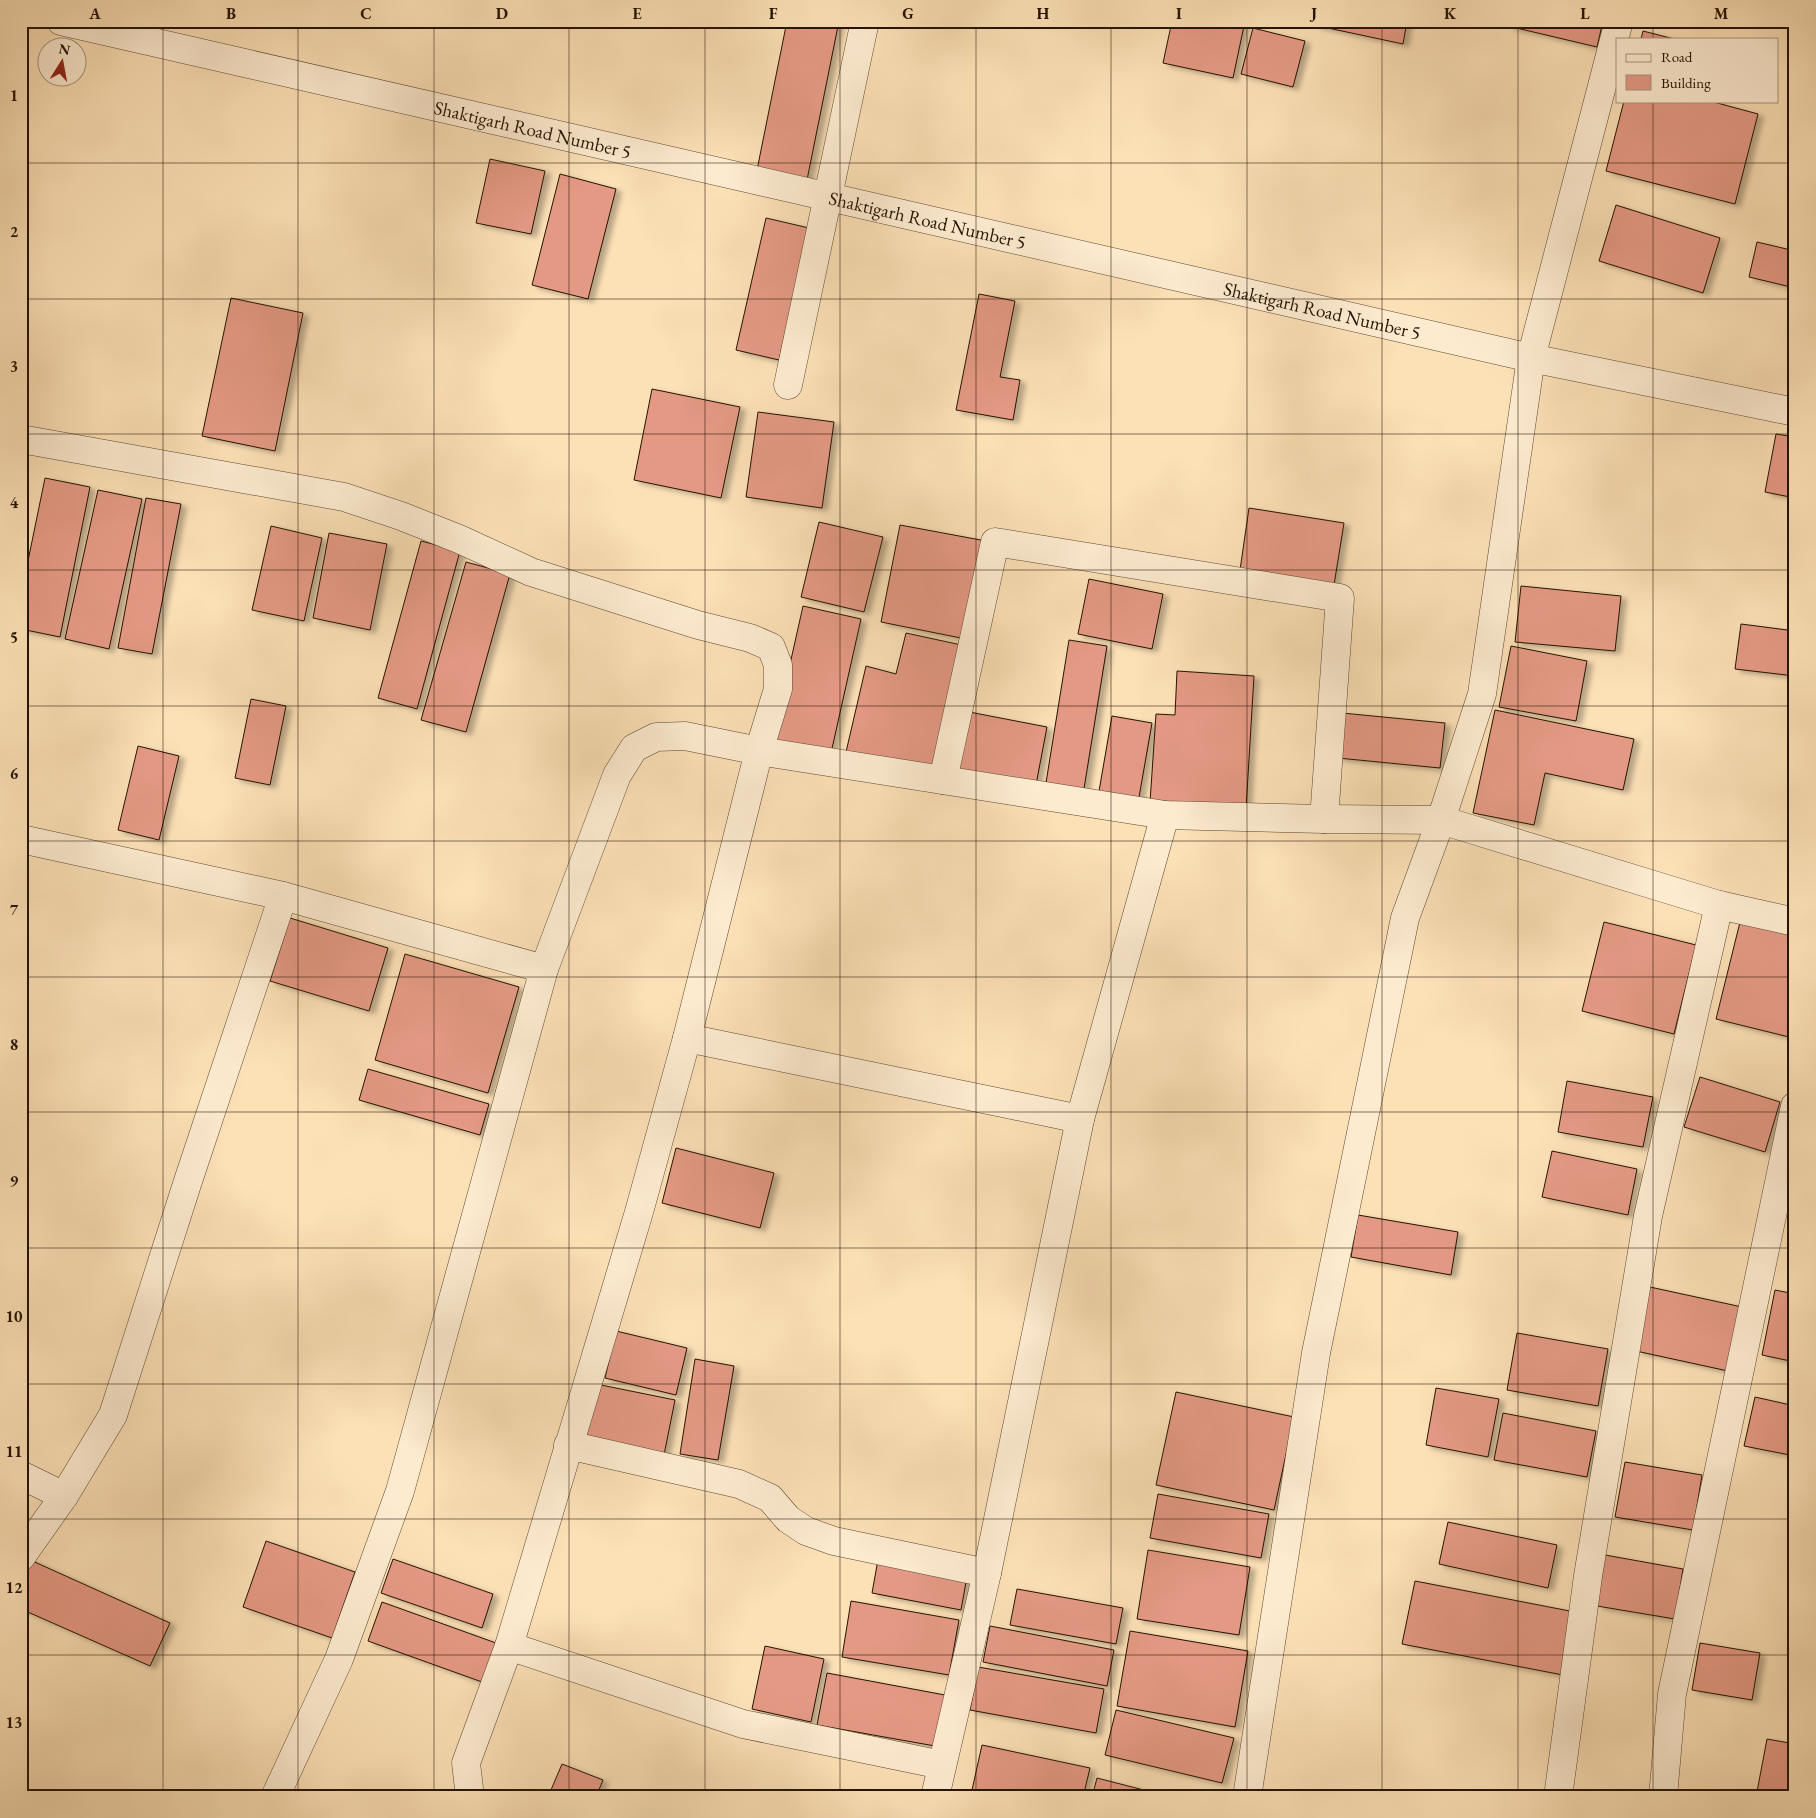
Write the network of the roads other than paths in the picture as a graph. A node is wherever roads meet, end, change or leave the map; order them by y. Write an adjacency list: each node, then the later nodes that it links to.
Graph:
1 (61, 21): 4 (street, Shaktigarh Road Number 5)
2 (865, 21): 4 (street)
3 (1619, 21): 5 (street)
4 (828, 198): 5 (street, Shaktigarh Road Number 5); 6 (street)
5 (1531, 358): 7 (street, Shaktigarh Road Number 5); 13 (street)
6 (788, 385)
7 (1795, 412)
8 (21, 439): 9 (street)
9 (759, 751): 10 (street); 18 (street); 19 (street)
10 (943, 780): 11 (street); 12 (street)
11 (1165, 815): 12 (street); 21 (street)
12 (1324, 819): 13 (street)
13 (1441, 820): 16 (street); 32 (street)
14 (21, 838): 15 (street)
15 (283, 896): 18 (street); 24 (street)
16 (1719, 905): 17 (street); 33 (street)
17 (1795, 922)
18 (544, 969): 29 (street)
19 (687, 1038): 21 (street); 22 (street)
20 (1795, 1106): 34 (street)
21 (1080, 1119): 26 (street)
22 (568, 1445): 26 (street); 27 (street)
23 (21, 1475): 24 (street)
24 (64, 1496): 25 (street)
25 (21, 1557)
26 (987, 1573): 28 (street)
27 (509, 1646): 28 (street); 30 (street)
28 (942, 1765): 31 (street)
29 (275, 1797)
30 (470, 1797)
31 (934, 1797)
32 (1247, 1797)
33 (1558, 1797)
34 (1663, 1797)

